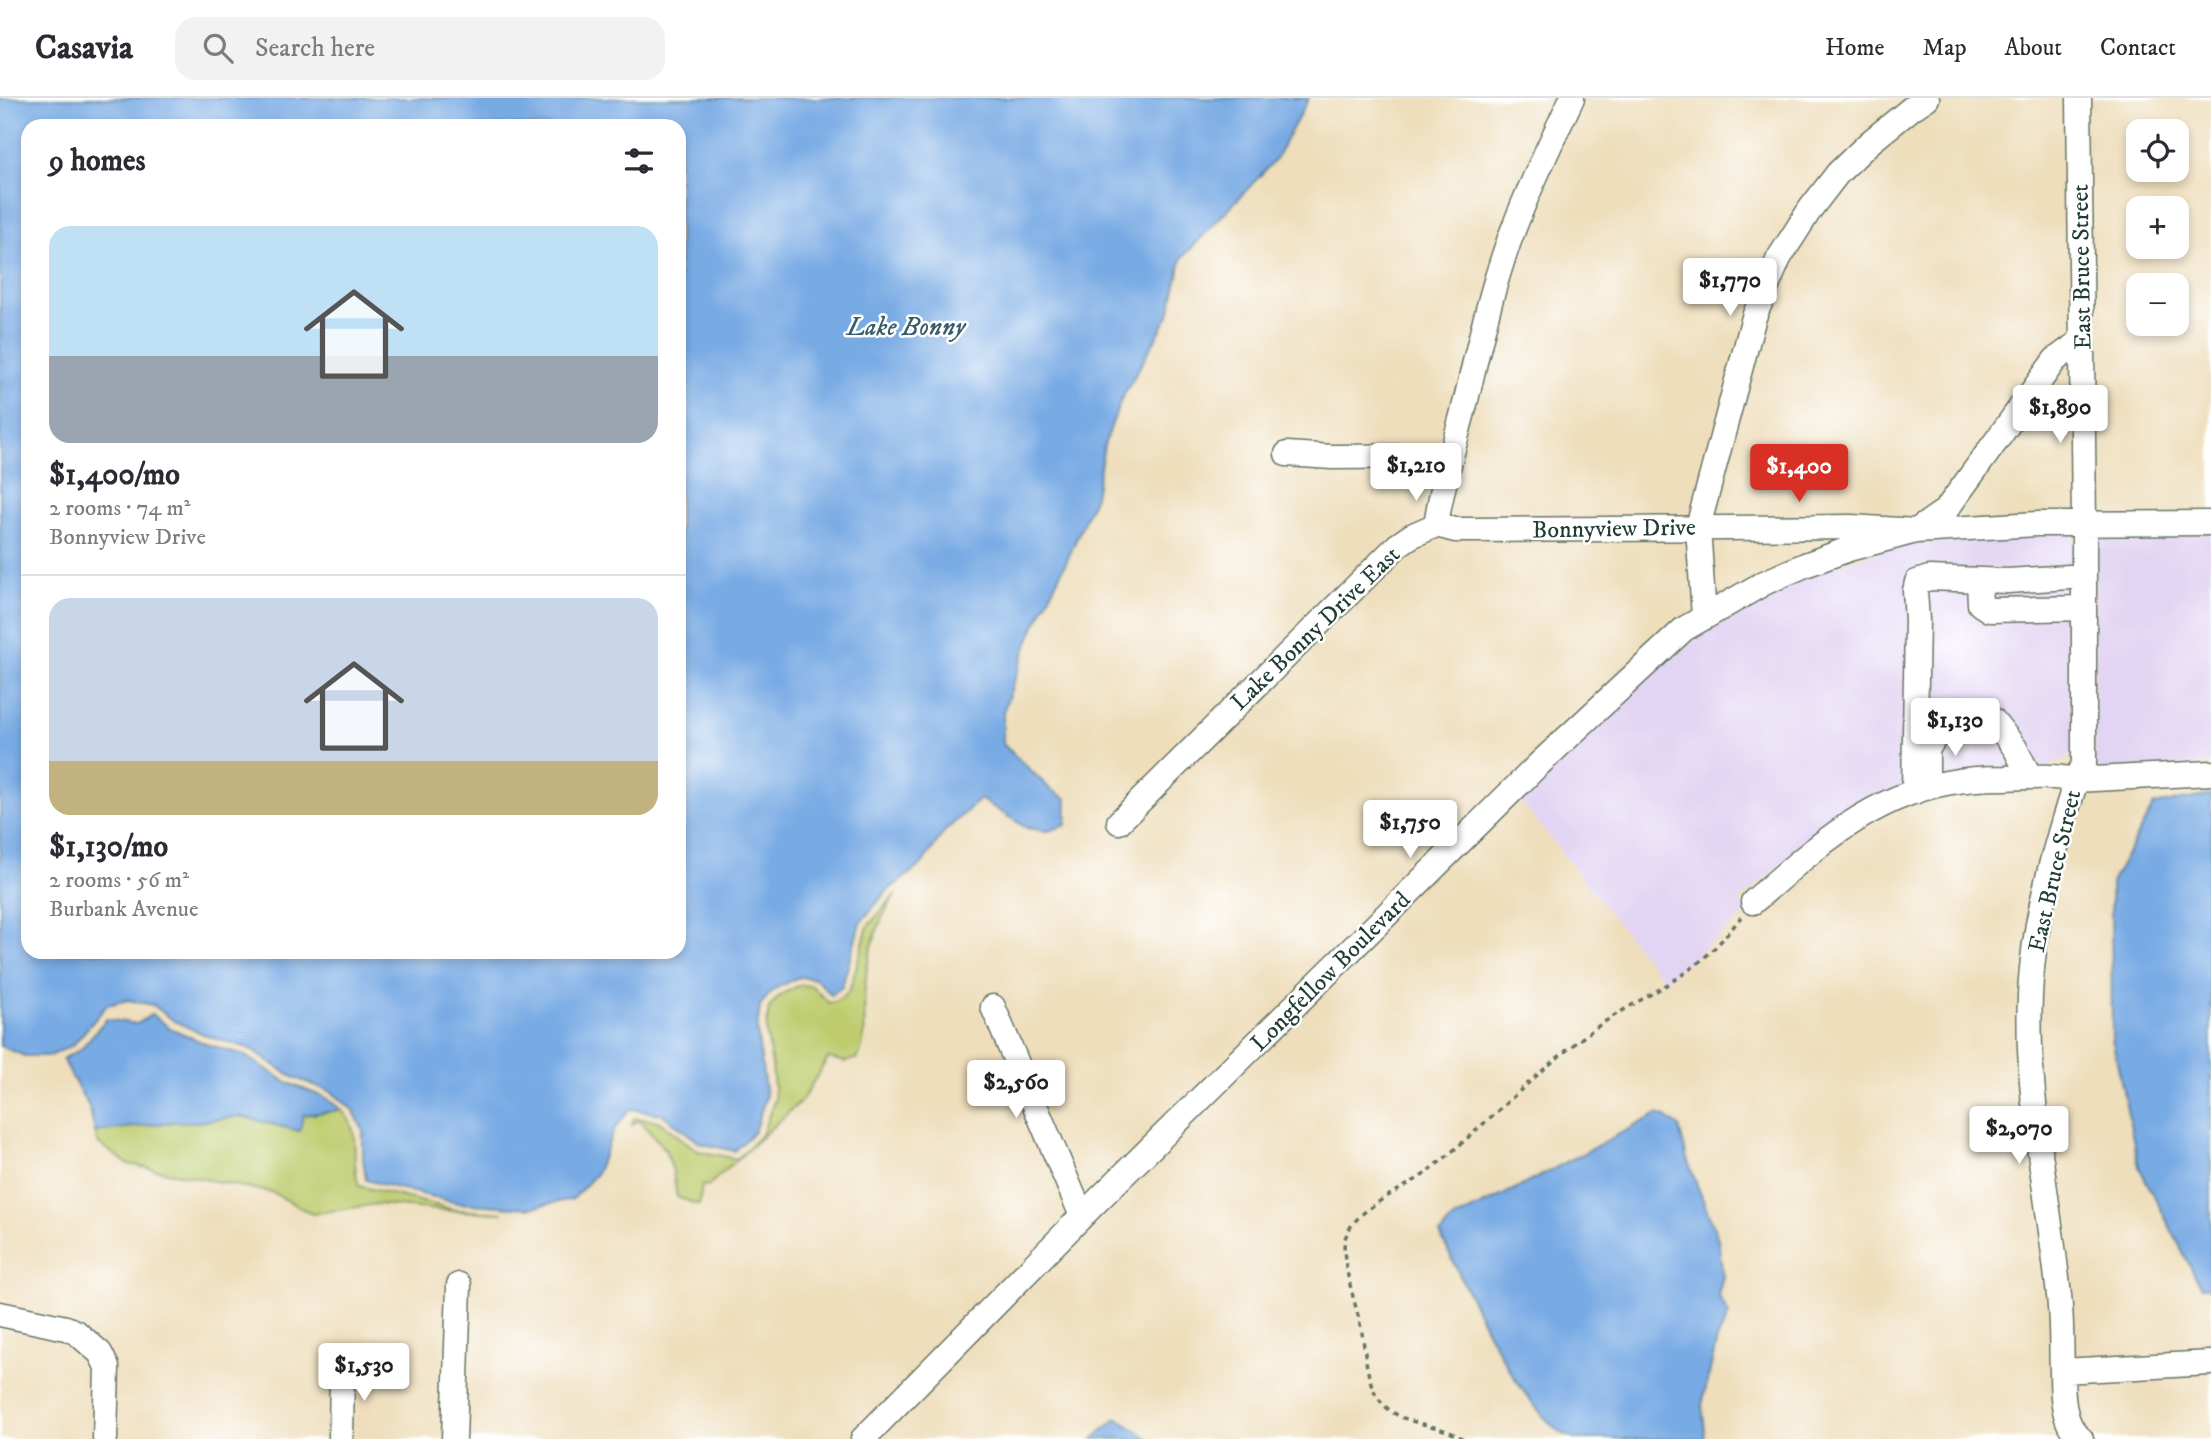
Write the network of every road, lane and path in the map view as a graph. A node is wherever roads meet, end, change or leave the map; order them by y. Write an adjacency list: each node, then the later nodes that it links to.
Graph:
1 (1572, 98): 6 (street)
2 (1927, 98): 10 (street)
3 (2079, 98): 4 (street, East Bruce Street)
4 (2081, 341): 7 (street, East Bruce Street); 11 (street)
5 (1287, 454): 6 (street)
6 (1451, 456): 9 (street)
7 (2084, 523): 8 (street, Longfellow Boulevard); 11 (street, Longfellow Boulevard); 12 (street, East Bruce Street)
8 (2211, 523)
9 (1436, 525): 10 (street, Bonnyview Drive); 20 (street, Lake Bonny Drive East)
10 (1698, 527): 11 (street, Bonnyview Drive); 15 (street)
11 (1916, 531): 15 (street, Longfellow Boulevard)
12 (2084, 576): 13 (street); 14 (street, East Bruce Street)
13 (1979, 580): 14 (street); 19 (street)
14 (2084, 608): 18 (street, East Bruce Street)
15 (1704, 617): 23 (street, Longfellow Boulevard)
16 (2211, 773): 18 (street)
17 (2030, 777): 18 (street); 19 (street); 19 (street)
18 (2074, 780): 28 (street, East Bruce Street)
19 (1920, 790): 21 (street)
20 (1119, 822)
21 (1753, 902): 33 (path)
22 (993, 1007): 23 (street)
23 (1082, 1216): 32 (street, Longfellow Boulevard)
24 (458, 1285): 31 (street)
25 (0, 1314): 29 (street)
26 (2210, 1363): 28 (street)
27 (342, 1366): 30 (street)
28 (2062, 1371): 34 (street, East Bruce Street)
29 (105, 1439)
30 (341, 1439)
31 (454, 1439)
32 (863, 1439)
33 (1463, 1439)
34 (2081, 1439)

